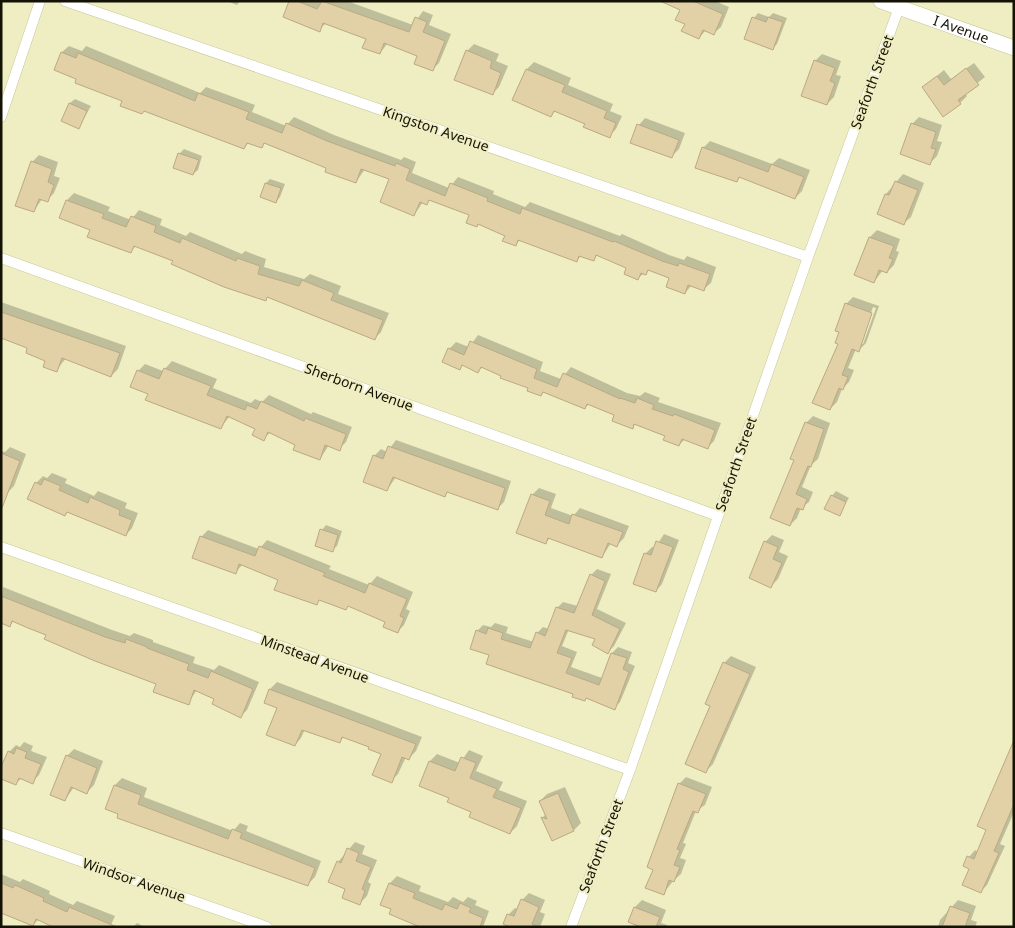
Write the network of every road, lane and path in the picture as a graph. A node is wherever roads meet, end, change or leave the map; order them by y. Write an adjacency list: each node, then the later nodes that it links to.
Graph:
1 (40, 1): 6 (street)
2 (65, 1): 7 (street, Kingston Avenue)
3 (881, 1): 4 (main road, I Avenue)
4 (900, 4): 5 (main road, I Avenue); 7 (street, Seaforth Street)
5 (1014, 48)
6 (1, 117)
7 (808, 257): 9 (street, Seaforth Street)
8 (1, 258): 9 (street, Sherborn Avenue)
9 (718, 516): 11 (street, Seaforth Street)
10 (1, 547): 11 (street, Minstead Avenue)
11 (630, 770): 14 (street, Seaforth Street)
12 (1, 833): 13 (street, Windsor Avenue)
13 (267, 927)
14 (571, 927)

